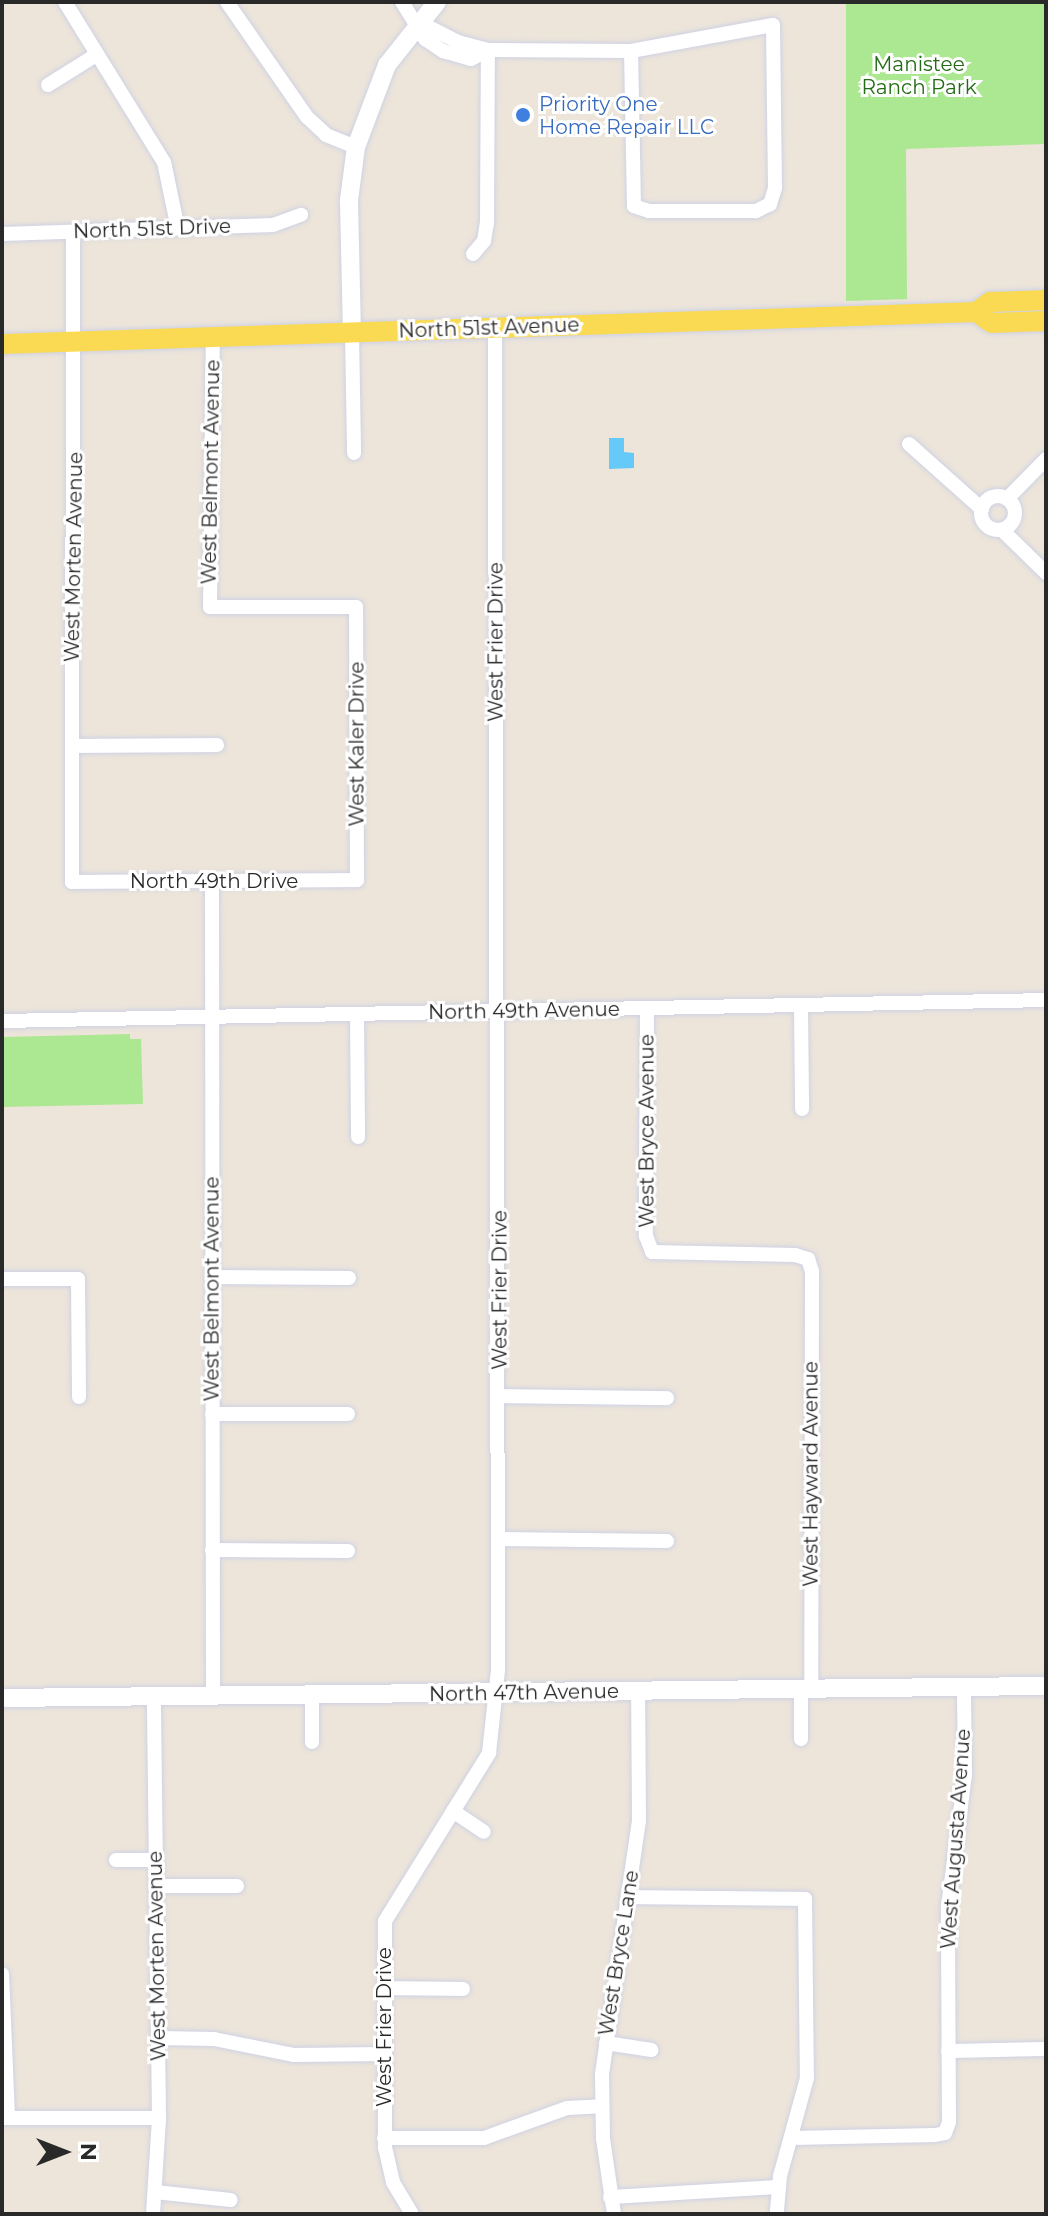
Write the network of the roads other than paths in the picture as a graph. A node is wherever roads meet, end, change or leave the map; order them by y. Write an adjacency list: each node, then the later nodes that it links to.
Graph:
1 (65, 2): 8 (street)
2 (227, 2): 10 (street)
3 (402, 2): 5 (street)
4 (437, 2): 5 (street)
5 (417, 21): 6 (street); 10 (street)
6 (488, 50): 7 (street); 15 (street)
7 (631, 51): 7 (street)
8 (96, 55): 9 (street); 12 (street)
9 (48, 85)
10 (356, 147): 20 (street)
11 (301, 215): 12 (street, North 51st Drive)
12 (178, 229): 13 (street, North 51st Drive)
13 (73, 232): 14 (street, North 51st Drive); 22 (street, West Morten Avenue)
14 (2, 234)
15 (473, 254)
16 (1046, 300): 17 (main road, North 51st Avenue)
17 (976, 312): 18 (main road, North 51st Avenue); 19 (main road, North 51st Avenue)
18 (1046, 321)
19 (495, 328): 20 (main road, North 51st Avenue); 40 (street, West Frier Drive)
20 (352, 334): 21 (main road, North 51st Avenue); 25 (street)
21 (213, 338): 22 (main road, North 51st Avenue); 31 (street, West Belmont Avenue)
22 (76, 341): 23 (main road, North 51st Avenue); 33 (street, West Morten Avenue)
23 (2, 344)
24 (909, 444): 28 (street)
25 (354, 453)
26 (1046, 459): 27 (street)
27 (1007, 499): 28 (street); 29 (street)
28 (982, 509): 29 (street)
29 (1002, 530): 30 (street)
30 (1046, 573)
31 (356, 607): 34 (street, West Kaler Drive)
32 (217, 745): 33 (street)
33 (72, 746): 35 (street, West Morten Avenue)
34 (357, 880): 36 (street, North 49th Drive)
35 (72, 882): 36 (street, North 49th Drive)
36 (212, 882): 42 (street, West Belmont Avenue)
37 (1046, 1000): 38 (street, North 49th Avenue)
38 (801, 1006): 39 (street, North 49th Avenue); 44 (street)
39 (647, 1008): 40 (street, North 49th Avenue); 46 (street, West Bryce Avenue)
40 (499, 1012): 41 (street, North 49th Avenue); 50 (street, West Frier Drive)
41 (357, 1014): 42 (street, North 49th Avenue); 45 (street)
42 (212, 1017): 43 (street, North 49th Avenue); 47 (street, West Belmont Avenue)
43 (2, 1021)
44 (802, 1109)
45 (358, 1137)
46 (808, 1259): 61 (street, West Hayward Avenue)
47 (212, 1277): 48 (street); 53 (street, West Belmont Avenue)
48 (349, 1278)
49 (2, 1279): 51 (street)
50 (500, 1396): 52 (street); 55 (street, West Frier Drive)
51 (79, 1397)
52 (667, 1398)
53 (212, 1414): 54 (street); 57 (street, West Belmont Avenue)
54 (348, 1414)
55 (499, 1539): 56 (street); 63 (street, West Frier Drive)
56 (667, 1541)
57 (212, 1550): 58 (street); 65 (street, West Belmont Avenue)
58 (348, 1551)
59 (1046, 1686): 60 (street, North 47th Avenue)
60 (964, 1687): 61 (street, North 47th Avenue); 84 (street, West Augusta Avenue)
61 (806, 1690): 62 (street, North 47th Avenue); 68 (street, West Hayward Avenue)
62 (638, 1692): 63 (street, North 47th Avenue); 76 (street, West Bryce Lane)
63 (495, 1694): 64 (street, North 47th Avenue); 70 (street, West Frier Drive)
64 (312, 1695): 65 (street, North 47th Avenue); 69 (street)
65 (213, 1697): 67 (street, North 47th Avenue)
66 (2, 1698): 67 (street, North 47th Avenue)
67 (154, 1698): 73 (street, West Morten Avenue)
68 (801, 1739)
69 (312, 1742)
70 (453, 1811): 71 (street); 78 (street, West Frier Drive)
71 (484, 1832)
72 (116, 1860): 73 (street)
73 (156, 1860): 74 (street, West Morten Avenue)
74 (156, 1886): 75 (street); 80 (street, West Morten Avenue)
75 (237, 1886)
76 (628, 1897): 81 (street, West Bryce Lane); 90 (street)
77 (3, 1975): 87 (street)
78 (383, 1988): 79 (street); 85 (street, West Frier Drive)
79 (463, 1989)
80 (158, 2038): 85 (street); 88 (street, West Morten Avenue)
81 (606, 2043): 83 (street); 86 (street, West Bryce Lane)
82 (1046, 2049): 84 (street)
83 (651, 2050)
84 (948, 2051): 90 (street, West Augusta Avenue)
85 (384, 2054): 89 (street, West Frier Drive)
86 (601, 2106): 89 (street); 93 (street, West Bryce Lane)
87 (5, 2118): 88 (street)
88 (159, 2118): 92 (street, West Morten Avenue)
89 (384, 2138): 96 (street, West Frier Drive)
90 (792, 2138): 91 (street)
91 (779, 2187): 93 (street); 98 (street)
92 (155, 2192): 94 (street); 95 (street, West Morten Avenue)
93 (610, 2197): 97 (street, West Bryce Lane)
94 (231, 2200)
95 (153, 2214)
96 (412, 2214)
97 (614, 2214)
98 (777, 2214)

